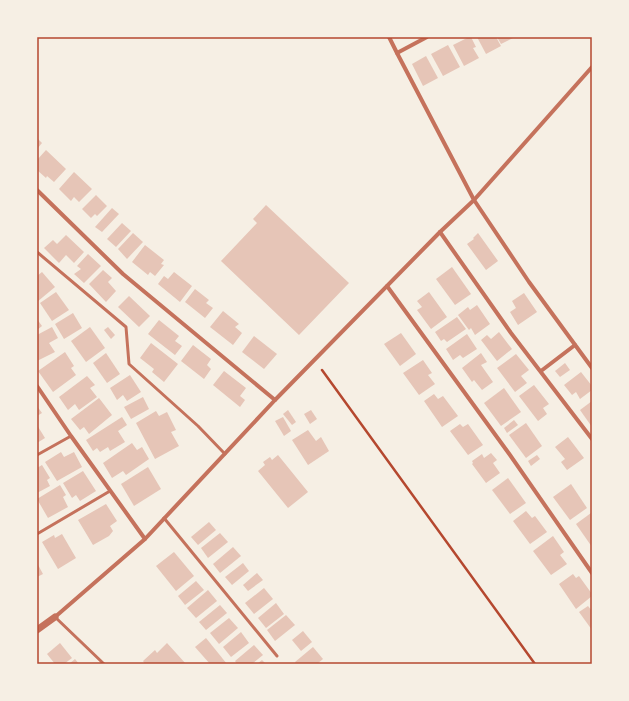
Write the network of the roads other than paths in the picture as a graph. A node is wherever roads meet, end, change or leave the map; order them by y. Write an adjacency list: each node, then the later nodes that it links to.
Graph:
1 (389, 37): 3 (street)
2 (427, 37): 3 (street)
3 (396, 53): 6 (street)
4 (592, 67): 6 (street)
5 (37, 190): 14 (street)
6 (474, 200): 7 (street); 10 (street)
7 (440, 232): 9 (street); 12 (street)
8 (37, 252): 17 (lane)
9 (387, 286): 14 (street); 23 (street)
10 (575, 345): 11 (street); 12 (street)
11 (592, 368)
12 (541, 371): 16 (street)
13 (37, 386): 15 (street)
14 (274, 400): 17 (street)
15 (71, 436): 18 (lane); 19 (street)
16 (592, 439)
17 (225, 454): 20 (street)
18 (37, 455)
19 (110, 491): 21 (lane); 22 (street)
20 (164, 518): 22 (street); 26 (lane)
21 (37, 534)
22 (145, 539): 24 (street)
23 (592, 573)
24 (55, 617): 25 (street); 27 (lane)
25 (37, 630)
26 (277, 656)
27 (104, 664)

